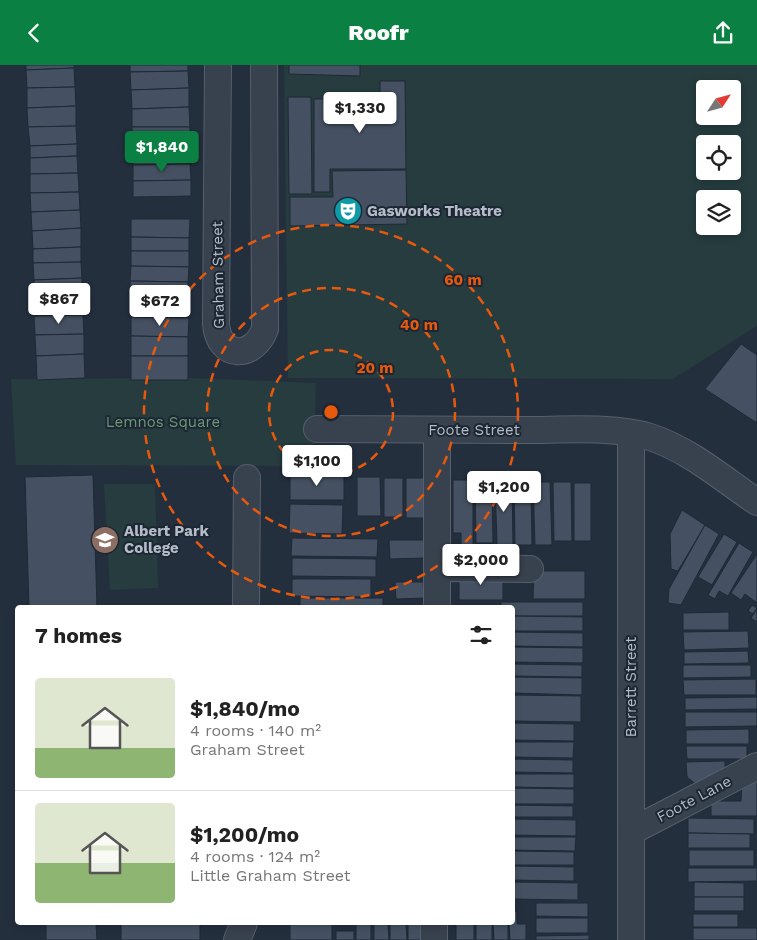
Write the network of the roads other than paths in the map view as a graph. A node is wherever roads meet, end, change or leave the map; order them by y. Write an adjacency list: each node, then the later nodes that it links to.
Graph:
1 (218, 65): 2 (street, Graham Street)
2 (264, 65)
3 (317, 429): 4 (street, Foote Street)
4 (437, 430): 5 (street, Foote Street); 8 (street)
5 (631, 434): 7 (street, Foote Street); 13 (street, Barrett Street)
6 (246, 477): 10 (street)
7 (757, 502)
8 (437, 568): 9 (street); 11 (street)
9 (530, 569)
10 (246, 605)
11 (437, 605)
12 (757, 766): 13 (street, Foote Lane)
13 (632, 831): 20 (street, Barrett Street)
14 (243, 925): 17 (street)
15 (252, 925): 18 (street)
16 (434, 925): 19 (street)
17 (237, 940)
18 (252, 940)
19 (434, 940)
20 (632, 940)

